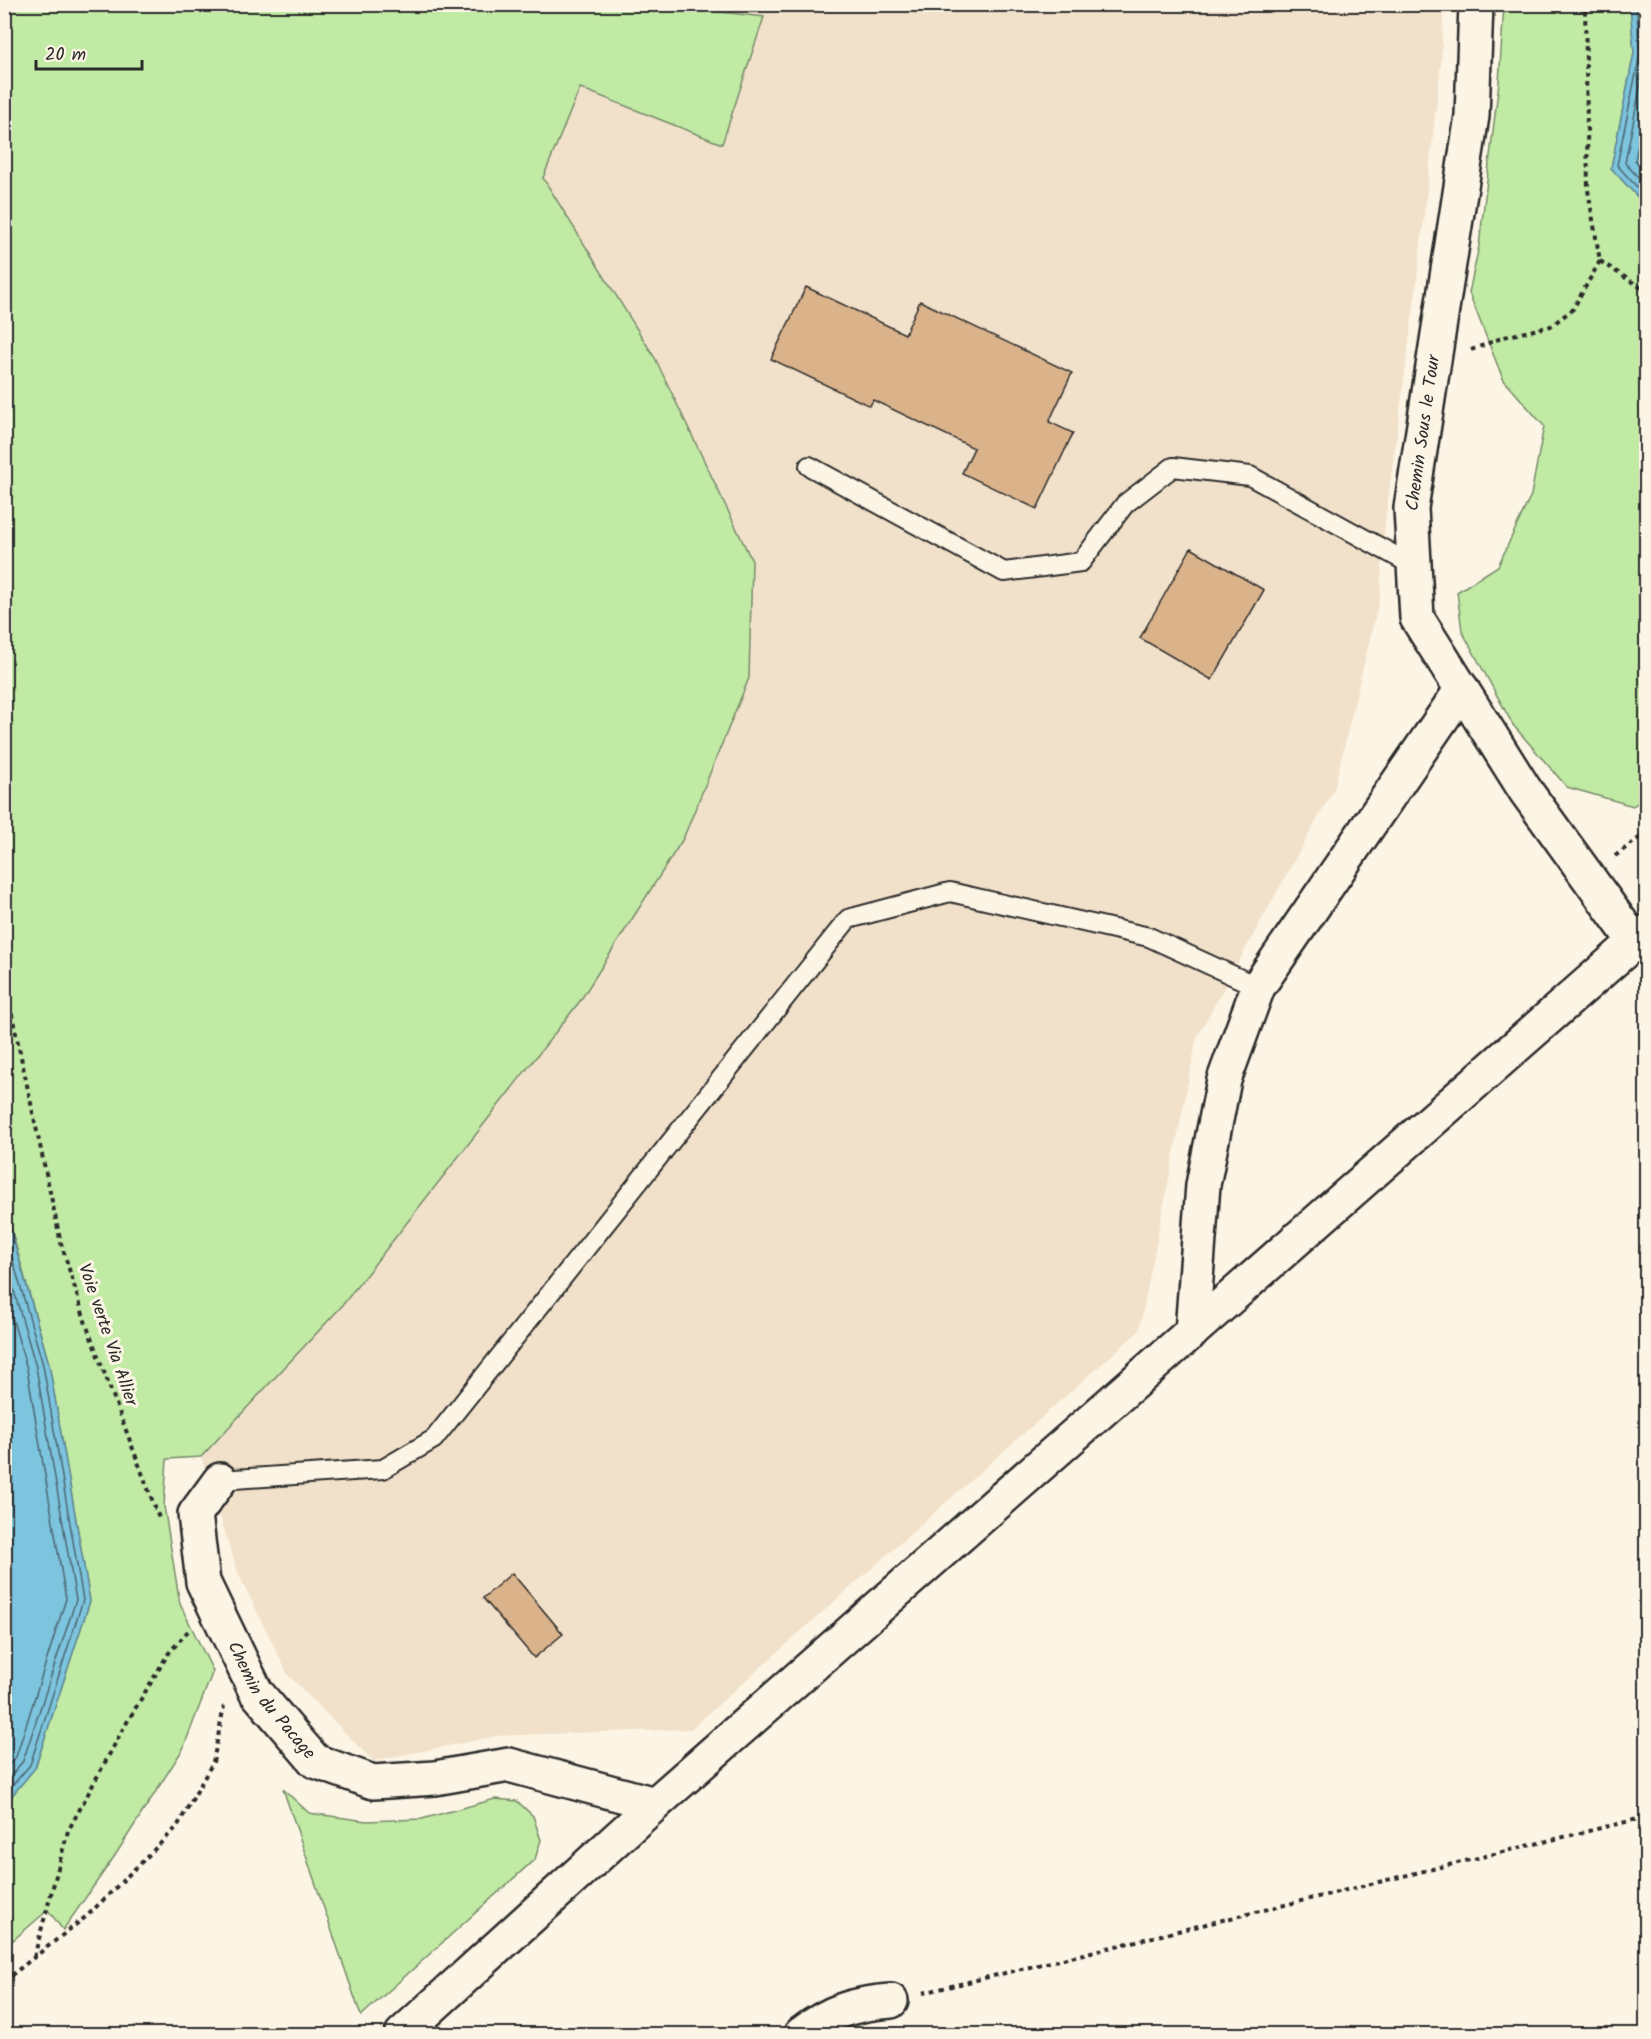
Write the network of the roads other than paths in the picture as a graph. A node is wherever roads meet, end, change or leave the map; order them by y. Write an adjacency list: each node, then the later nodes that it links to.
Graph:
1 (1476, 4): 3 (street, Chemin Sous le Tour)
2 (809, 466): 3 (lane)
3 (1414, 566): 4 (street, Chemin Sous le Tour)
4 (1462, 689): 5 (street, Chemin Sous le Tour); 6 (street)
5 (1641, 937): 7 (street)
6 (1258, 987): 7 (street); 8 (lane)
7 (1192, 1332): 9 (street)
8 (220, 1480): 9 (street, Chemin du Pacage)
9 (655, 1804): 11 (street)
10 (891, 2001): 12 (street)
11 (402, 2034)
12 (801, 2034)

